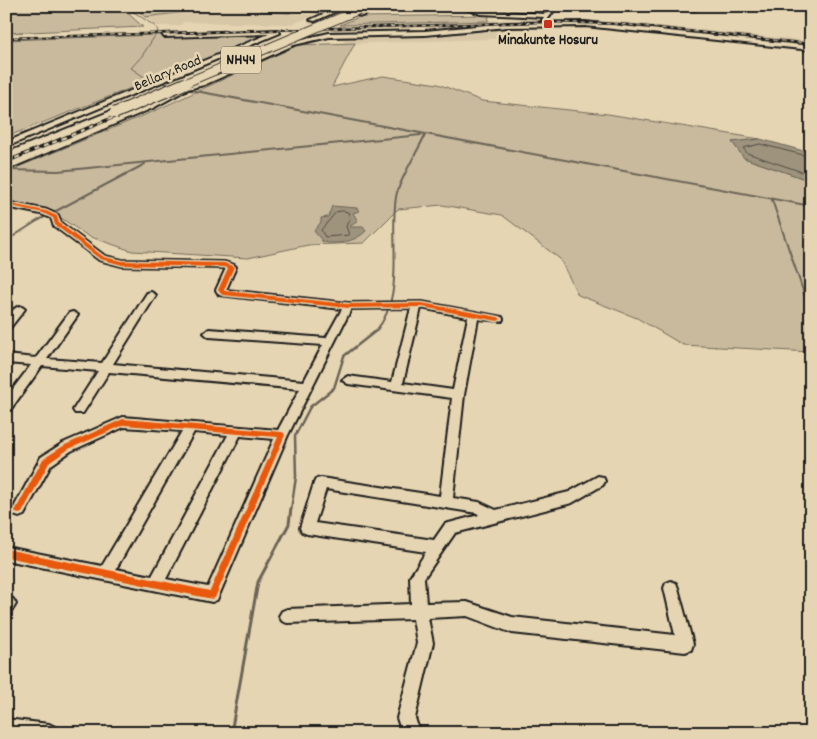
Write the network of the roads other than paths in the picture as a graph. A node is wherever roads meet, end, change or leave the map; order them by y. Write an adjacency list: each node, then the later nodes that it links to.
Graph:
1 (346, 6): 10 (street)
2 (368, 6): 14 (highway, Bellary Road / NH44, bridge)
3 (379, 6): 8 (street)
4 (460, 6): 9 (street)
5 (555, 6): 9 (street)
6 (671, 6): 7 (street)
7 (695, 8)
8 (359, 11): 14 (highway, Bellary Road / NH44, bridge)
9 (547, 16): 11 (street)
10 (313, 20)
11 (543, 24): 13 (main road); 18 (main road, bridge)
12 (164, 35): 15 (street)
13 (811, 48)
14 (112, 111): 16 (highway, Bellary Road / NH44); 17 (highway, Bellary Road / NH44)
15 (6, 145)
16 (6, 151)
17 (6, 157)
18 (6, 167)
19 (6, 204): 22 (street)
20 (150, 295): 32 (street)
21 (416, 305): 22 (street); 24 (street); 35 (street)
22 (348, 306): 29 (street)
23 (20, 309): 27 (street)
24 (474, 314): 26 (street); 36 (street)
25 (73, 315): 31 (street)
26 (498, 319)
27 (6, 326)
28 (209, 333): 29 (street)
29 (330, 342): 34 (street)
30 (6, 359): 31 (street)
31 (40, 362): 32 (street); 37 (street)
32 (106, 368): 34 (street); 38 (street)
33 (348, 380): 35 (street)
34 (307, 385): 41 (street)
35 (397, 385): 36 (street)
36 (458, 395): 43 (street)
37 (7, 406)
38 (79, 410)
39 (190, 428): 40 (street); 44 (street); 48 (street)
40 (237, 431): 41 (street); 49 (street)
41 (282, 435): 49 (street)
42 (598, 481): 45 (street)
43 (446, 503): 45 (street); 46 (street)
44 (19, 511)
45 (496, 516): 46 (street)
46 (437, 547): 51 (street)
47 (6, 553): 48 (street)
48 (106, 573): 49 (street)
49 (156, 583)
50 (671, 588): 51 (street)
51 (420, 611): 52 (street); 55 (street)
52 (287, 616)
53 (6, 728): 54 (street)
54 (49, 733)
55 (410, 733)

